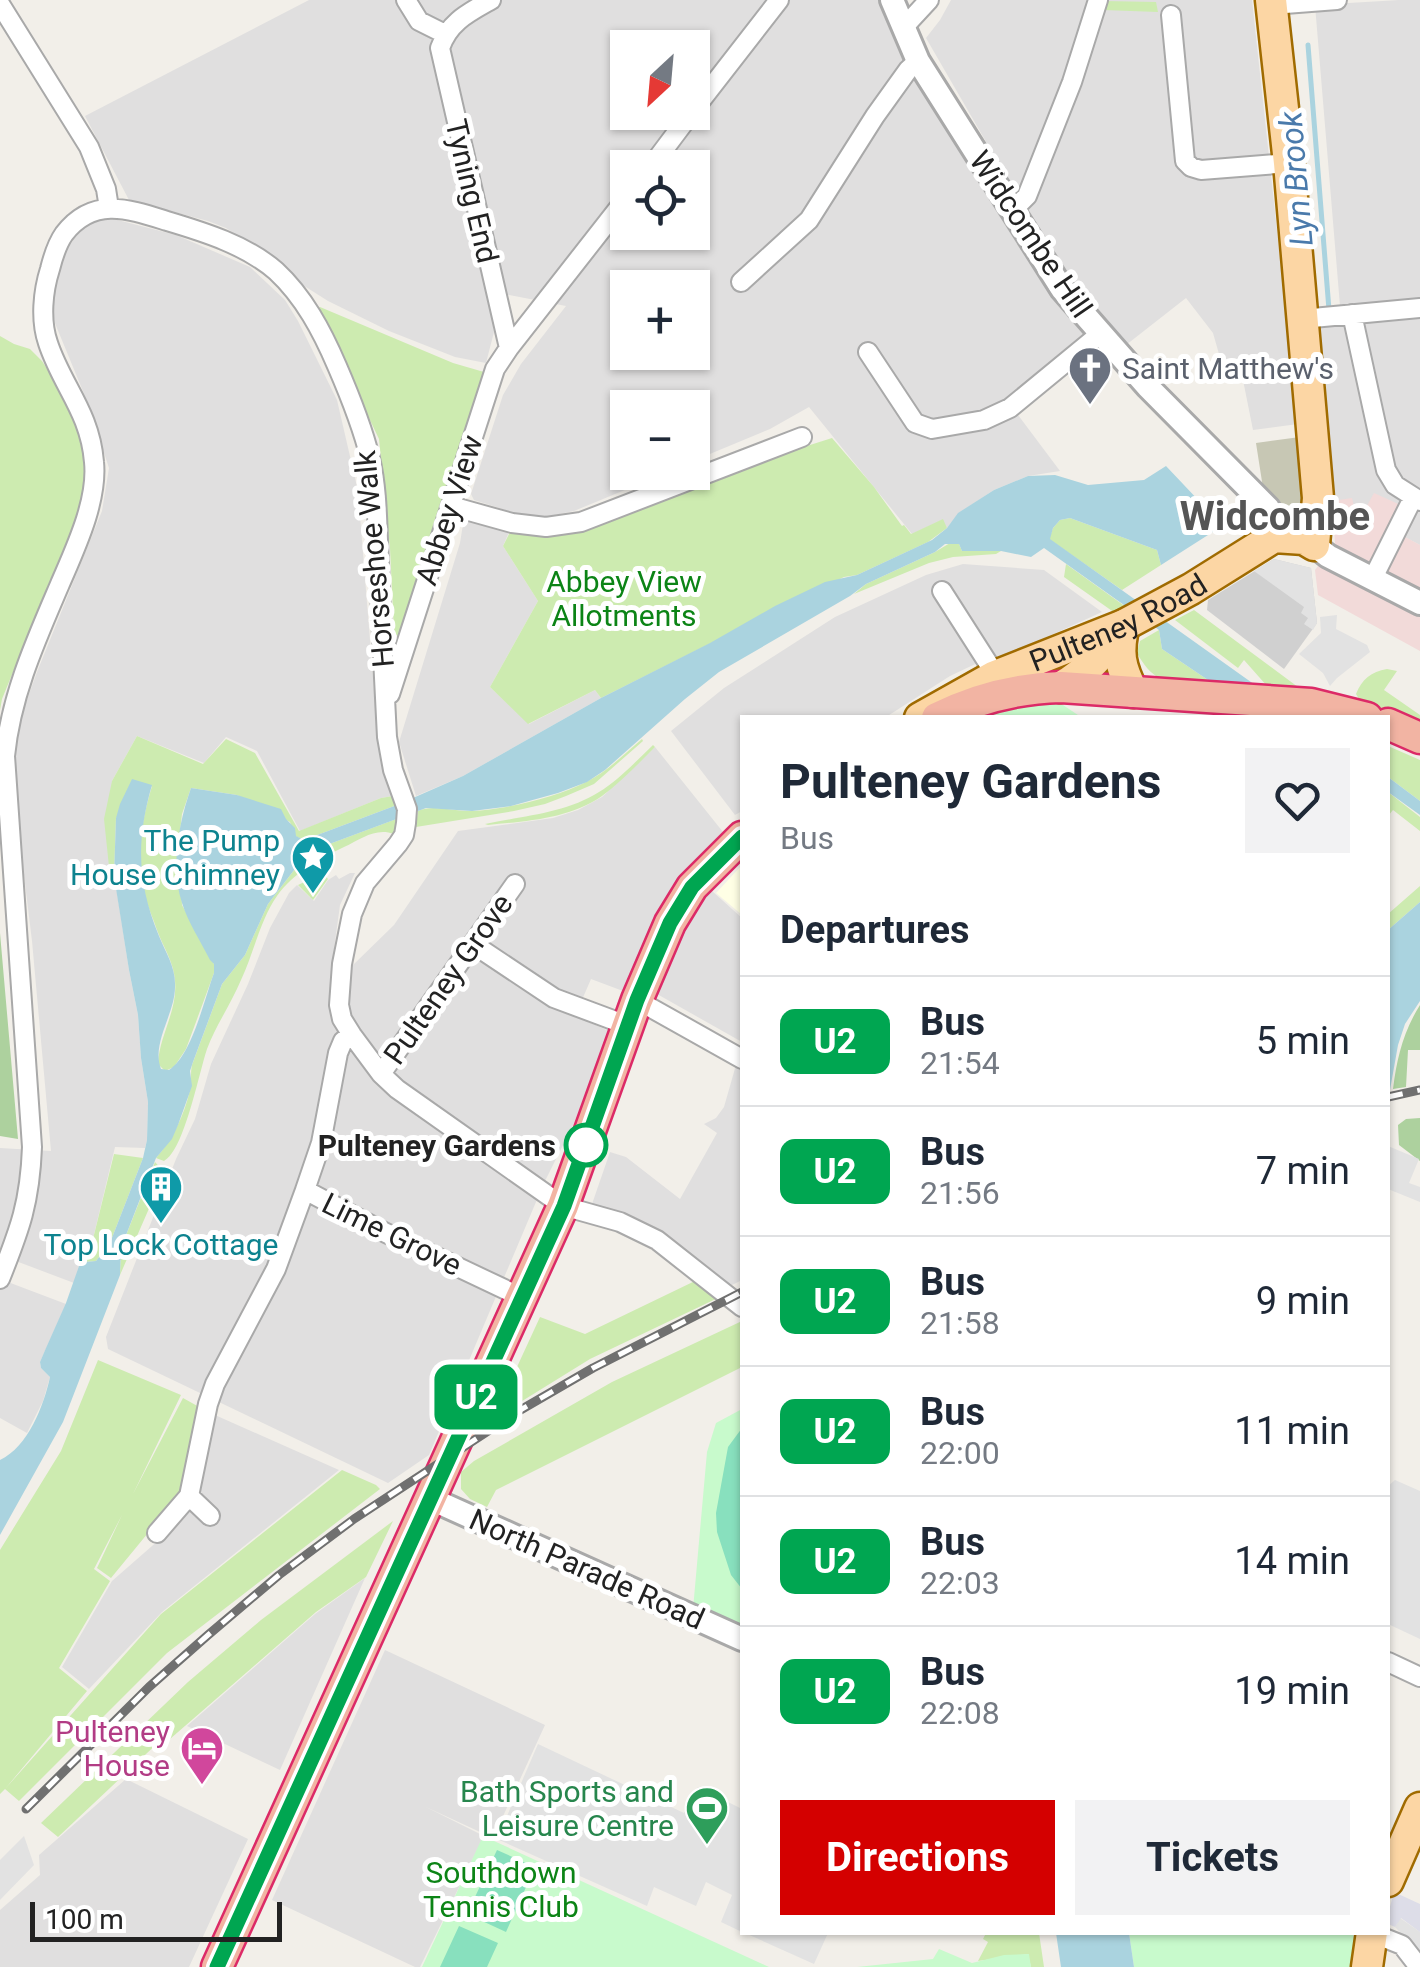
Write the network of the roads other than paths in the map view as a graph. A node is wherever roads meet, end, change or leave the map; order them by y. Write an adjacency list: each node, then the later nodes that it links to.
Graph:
1 (406, 0): 12 (street)
2 (491, 0): 12 (street)
3 (779, 0): 14 (street)
4 (892, 0): 11 (street, Widcombe Hill)
5 (929, 0): 11 (street)
6 (1098, 0): 17 (street)
7 (1337, 0): 8 (street)
8 (1272, 2): 15 (main road)
9 (0, 4): 16 (street)
10 (1171, 15): 15 (street)
11 (904, 27): 13 (street, Widcombe Hill)
12 (445, 34): 24 (street, Tyning End)
13 (918, 61): 17 (street, Widcombe Hill); 19 (street)
14 (710, 89)
15 (1288, 163): 22 (main road)
16 (110, 208): 38 (street, Horseshoe Walk); 53 (street)
17 (1012, 210): 23 (street, Widcombe Hill)
18 (610, 219): 24 (street, Abbey View)
19 (741, 282)
20 (1420, 308): 21 (street)
21 (1352, 314): 22 (street); 27 (street)
22 (1302, 319): 30 (main road)
23 (1100, 334): 25 (street); 29 (street, Widcombe Hill)
24 (509, 348): 28 (street, Abbey View)
25 (868, 352)
26 (802, 437): 28 (street)
27 (1416, 500): 31 (street)
28 (451, 506): 38 (street, Abbey View)
29 (1274, 537): 30 (main road); 34 (main road, Pulteney Road)
30 (1314, 545): 31 (street)
31 (1373, 578): 33 (street)
32 (942, 591): 35 (street)
33 (1420, 603)
34 (1128, 622): 35 (main road, Pulteney Road); 36 (main road); 37 (main road)
35 (995, 686): 36 (highway); 39 (main road, Pulteney Road); 40 (highway, Pulteney Road)
36 (1061, 687): 37 (highway)
37 (1132, 692): 41 (highway)
38 (385, 707): 48 (street)
39 (927, 715)
40 (944, 715)
41 (1357, 715)
42 (1390, 725): 43 (highway)
43 (1420, 738)
44 (740, 839): 47 (highway)
45 (515, 884): 46 (street, Pulteney Grove)
46 (473, 944): 47 (street); 50 (street, Pulteney Grove)
47 (633, 1013): 49 (street); 52 (highway)
48 (352, 1035): 50 (street); 51 (street, Lime Grove)
49 (740, 1058)
50 (381, 1074): 52 (street)
51 (304, 1190): 54 (street, Lime Grove); 56 (street)
52 (564, 1206): 54 (highway); 55 (street)
53 (0, 1279)
54 (521, 1297): 57 (highway)
55 (740, 1304)
56 (189, 1496): 58 (street); 59 (street)
57 (431, 1499): 60 (street, North Parade Road); 67 (highway)
58 (210, 1516)
59 (157, 1533)
60 (740, 1638)
61 (1390, 1663): 62 (street)
62 (1420, 1677)
63 (1420, 1808): 64 (main road)
64 (1390, 1876)
65 (1372, 1935): 68 (main road)
66 (1377, 1935): 69 (street)
67 (217, 1967)
68 (1367, 1967)
69 (1419, 1967)

